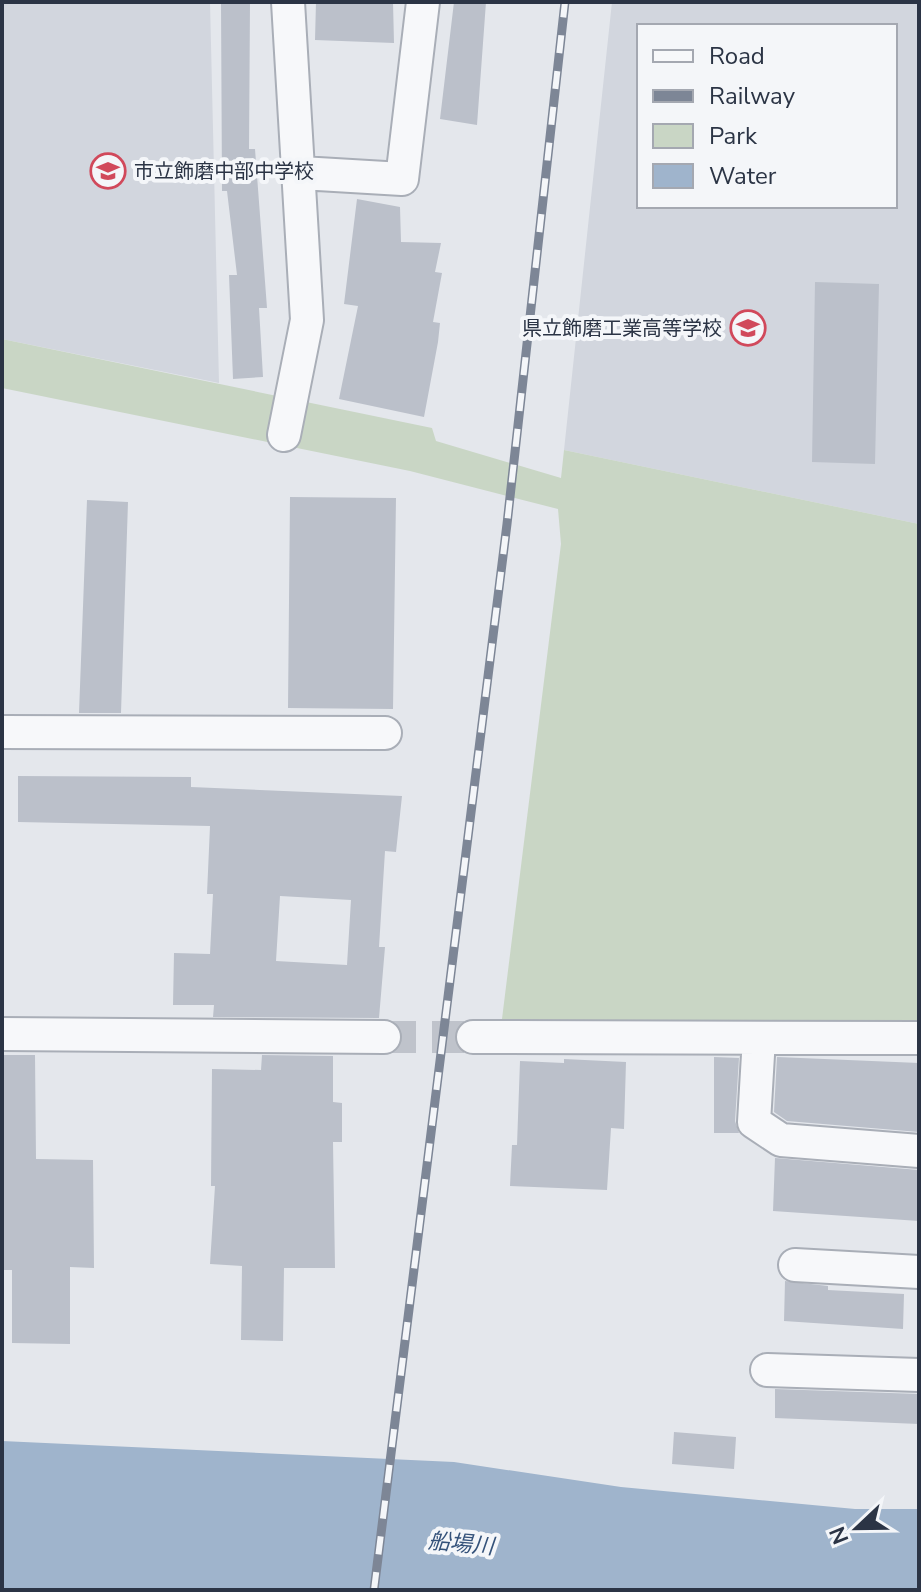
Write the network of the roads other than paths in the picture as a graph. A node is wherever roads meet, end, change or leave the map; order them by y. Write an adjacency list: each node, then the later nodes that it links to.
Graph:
1 (288, 2): 3 (street)
2 (423, 2): 3 (street)
3 (301, 173): 4 (street)
4 (284, 435)
5 (2, 732): 6 (street)
6 (385, 733)
7 (2, 1034): 8 (street)
8 (384, 1037)
9 (473, 1037): 10 (street)
10 (759, 1038): 11 (street); 12 (street)
11 (919, 1038)
12 (919, 1151)
13 (795, 1265): 14 (street)
14 (919, 1272)
15 (767, 1370): 16 (street)
16 (919, 1375)

